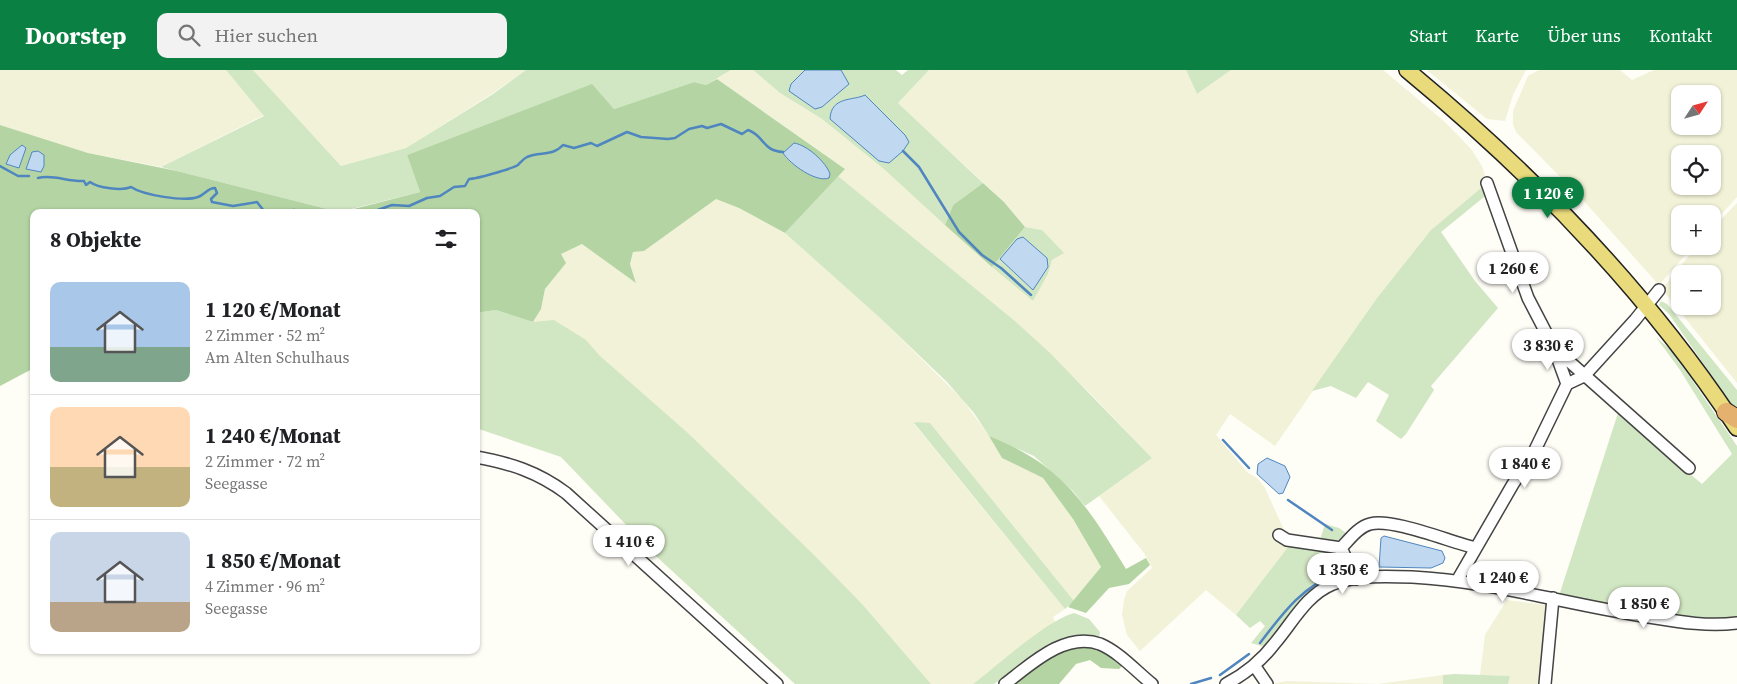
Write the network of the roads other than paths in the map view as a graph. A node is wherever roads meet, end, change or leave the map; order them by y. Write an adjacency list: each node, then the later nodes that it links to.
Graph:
1 (1407, 70): 4 (main road)
2 (1487, 183): 5 (street)
3 (1659, 290): 4 (street)
4 (1647, 305): 6 (street); 8 (main road)
5 (1554, 348): 6 (street); 7 (street)
6 (1584, 376): 7 (street); 11 (street)
7 (1567, 384): 14 (street)
8 (1732, 416): 9 (main road)
9 (1737, 428)
10 (480, 458): 21 (street)
11 (1689, 468)
12 (1279, 535): 13 (street)
13 (1341, 548): 14 (street); 15 (street)
14 (1476, 548): 16 (street)
15 (1356, 579): 16 (street); 19 (street)
16 (1457, 581): 17 (street)
17 (1553, 598): 18 (street); 20 (street)
18 (1737, 623)
19 (1254, 665): 24 (street); 25 (street)
20 (1549, 683)
21 (777, 684)
22 (1005, 684): 23 (street)
23 (1152, 684)
24 (1226, 684)
25 (1267, 684)

